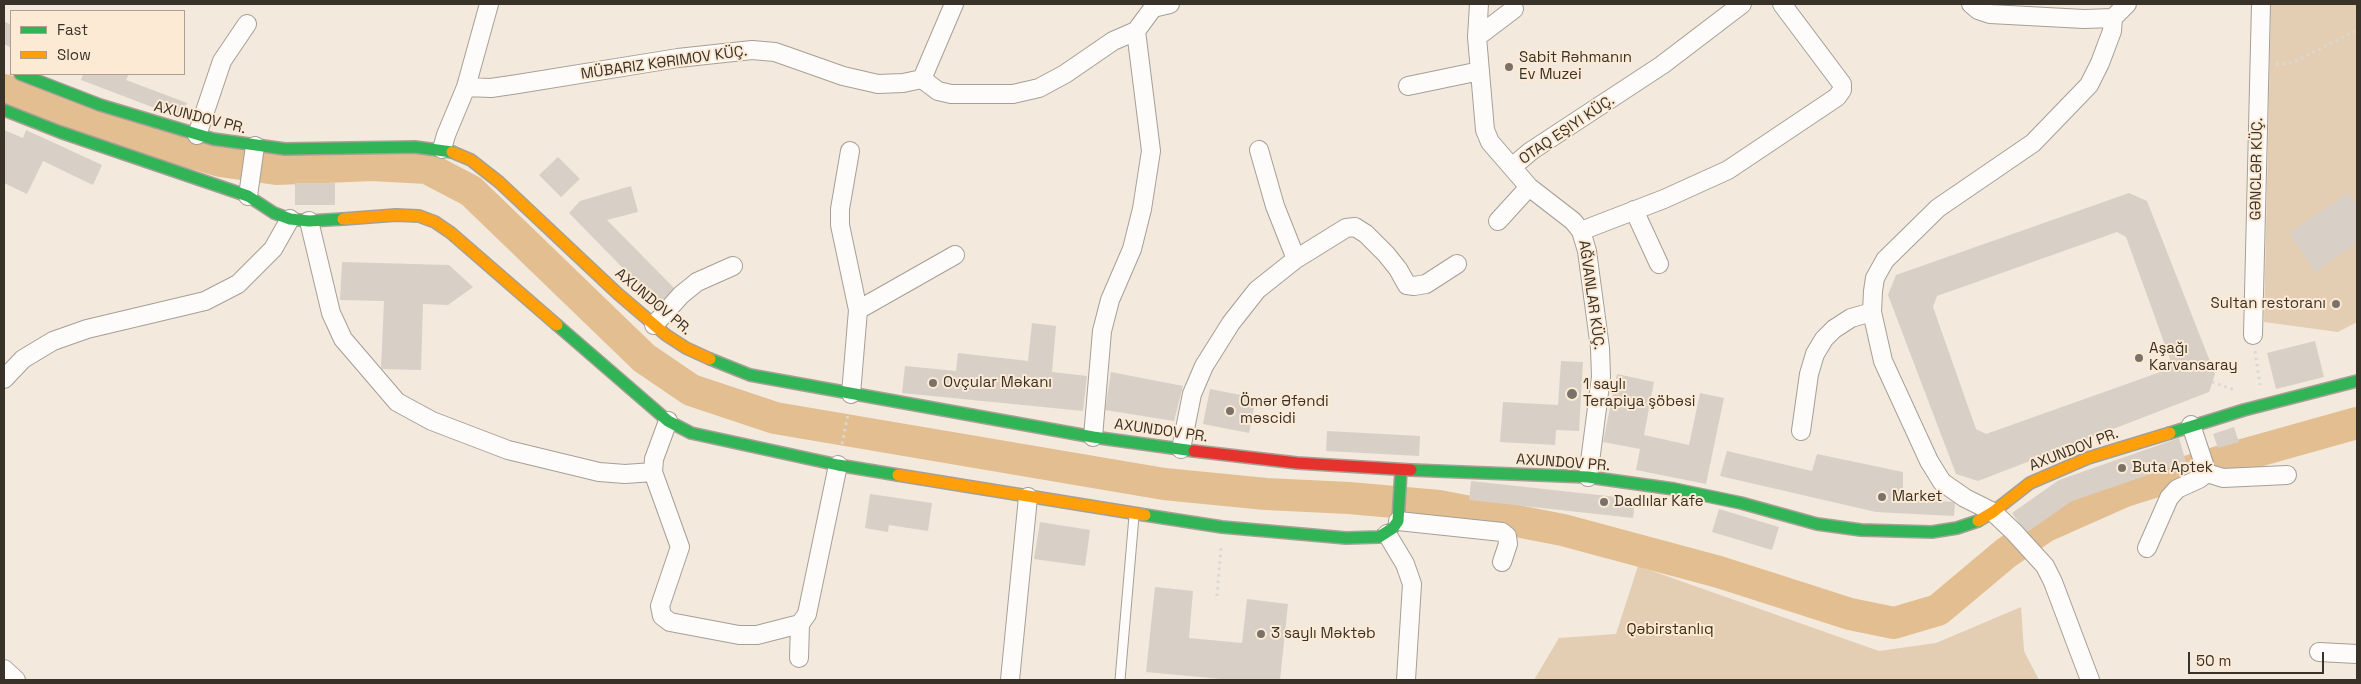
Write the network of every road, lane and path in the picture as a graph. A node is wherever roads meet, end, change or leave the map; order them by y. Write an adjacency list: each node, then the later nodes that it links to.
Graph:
1 (489, 4): 21 (street)
2 (954, 4): 19 (street)
3 (1170, 4): 9 (street)
4 (1479, 4): 15 (street, AĞVANLAR KÜÇ.)
5 (1742, 4): 28 (street, OTAQ EŞIYI KÜÇ.)
6 (1782, 4): 31 (street)
7 (1970, 4): 11 (street)
8 (2261, 4): 16 (street, GƏNCLƏR KÜÇ.)
9 (1153, 6): 14 (street)
10 (1514, 9): 15 (street)
11 (2119, 9): 42 (street)
12 (247, 24): 23 (street)
13 (2357, 30): 16 (path)
14 (1136, 31): 19 (street); 52 (street)
15 (1477, 37): 17 (street, AĞVANLAR KÜÇ.)
16 (2260, 63): 44 (street, GƏNCLƏR KÜÇ.)
17 (1480, 71): 20 (street); 28 (street, AĞVANLAR KÜÇ.)
18 (23, 75): 23 (street, AXUNDOV PR.)
19 (922, 79): 21 (street, MÜBARIZ KƏRIMOV KÜÇ.)
20 (1408, 86)
21 (466, 87): 25 (street)
22 (4, 110): 30 (street)
23 (197, 135): 24 (street, AXUNDOV PR.)
24 (255, 148): 25 (street, AXUNDOV PR.); 30 (street)
25 (442, 149): 43 (street, AXUNDOV PR.)
26 (1259, 150): 37 (street)
27 (850, 151): 41 (street)
28 (1512, 167): 29 (street, AĞVANLAR KÜÇ.)
29 (1529, 186): 34 (street); 35 (street, AĞVANLAR KÜÇ.)
30 (250, 188): 32 (street)
31 (1634, 210): 35 (street); 39 (street)
32 (290, 219): 33 (street); 45 (street)
33 (309, 221): 49 (street); 56 (street)
34 (1498, 222)
35 (1581, 231): 59 (street, AĞVANLAR KÜÇ.)
36 (955, 255): 41 (street)
37 (1296, 259): 38 (street); 53 (street)
38 (1456, 264)
39 (1660, 264)
40 (733, 266): 43 (street)
41 (858, 310): 47 (street)
42 (1872, 312): 51 (street); 61 (street)
43 (654, 325): 47 (street, AXUNDOV PR.)
44 (2253, 335): 48 (path)
45 (4, 379)
46 (2357, 381): 48 (street, AXUNDOV PR.)
47 (850, 399): 52 (street, AXUNDOV PR.); 54 (path)
48 (2262, 405): 50 (street, AXUNDOV PR.)
49 (668, 421): 54 (street); 56 (street)
50 (2191, 425): 57 (street); 61 (street, AXUNDOV PR.)
51 (1801, 431)
52 (1094, 436): 53 (street, AXUNDOV PR.)
53 (1181, 450): 55 (street, AXUNDOV PR.)
54 (839, 459): 60 (street); 68 (street)
55 (1401, 470): 59 (street, AXUNDOV PR.); 64 (street)
56 (653, 472): 68 (street)
57 (2207, 473): 58 (street); 65 (street)
58 (2287, 475)
59 (1588, 477): 61 (street, AXUNDOV PR.)
60 (1028, 497): 62 (street); 74 (street)
61 (1993, 512): 77 (street)
62 (1134, 514): 63 (street); 75 (lane)
63 (1222, 527): 64 (street); 67 (path)
64 (1392, 527): 66 (street); 76 (street)
65 (2147, 548)
66 (1502, 562)
67 (1217, 596)
68 (800, 624): 71 (street)
69 (2319, 652): 70 (street)
70 (2357, 654)
71 (799, 658)
72 (4, 668): 73 (street)
73 (16, 680)
74 (1010, 680)
75 (1120, 680)
76 (1406, 680)
77 (2090, 680)

